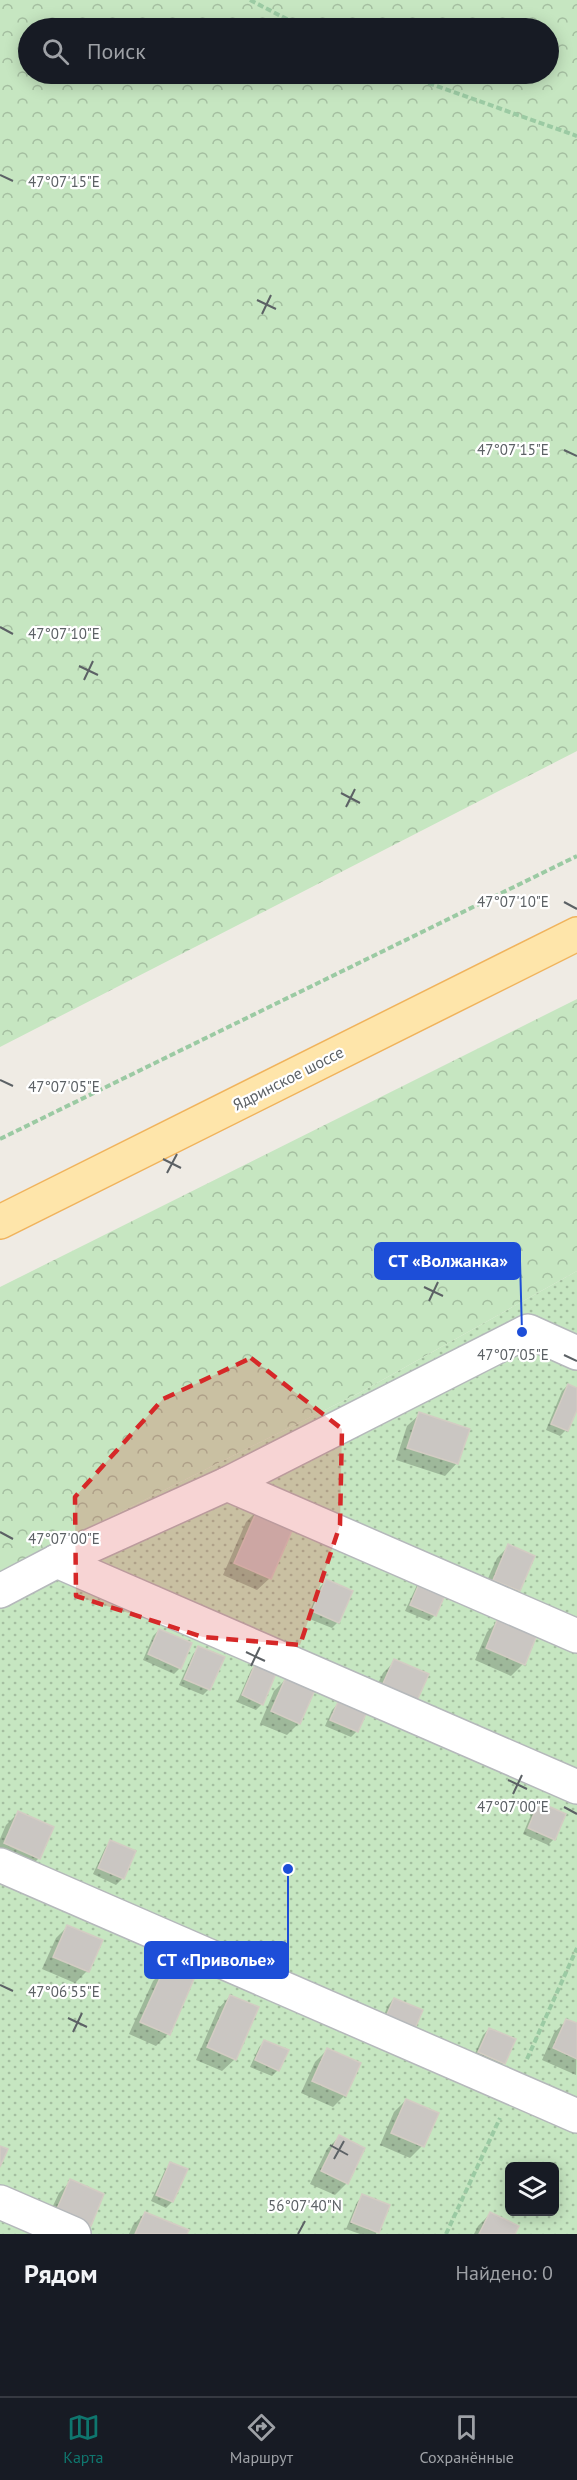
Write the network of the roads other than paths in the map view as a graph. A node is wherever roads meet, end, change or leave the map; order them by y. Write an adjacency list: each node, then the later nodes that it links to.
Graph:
1 (577, 934): 2 (main road, Ядринское шоссе)
2 (0, 1222)
3 (577, 1353): 4 (lane)
4 (227, 1484): 5 (lane); 7 (lane)
5 (57, 1561): 6 (lane); 8 (lane)
6 (0, 1591)
7 (577, 1636)
8 (577, 1787)
9 (0, 1865): 10 (lane)
10 (577, 2116)
11 (0, 2202): 12 (lane)
12 (74, 2234)

